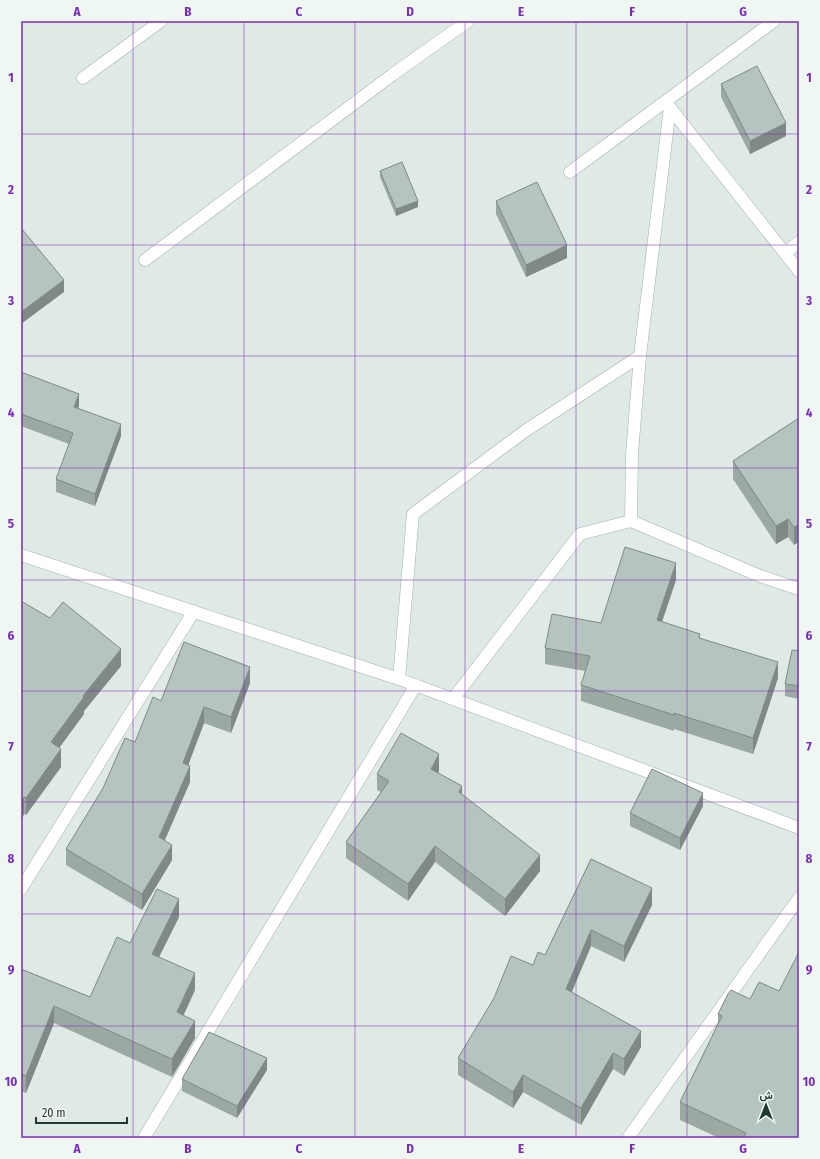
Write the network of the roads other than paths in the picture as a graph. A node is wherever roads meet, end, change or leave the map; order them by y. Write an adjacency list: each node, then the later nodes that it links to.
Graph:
1 (161, 21): 4 (street)
2 (468, 21): 9 (street)
3 (770, 22): 5 (street)
4 (83, 78)
5 (668, 104): 6 (street); 8 (street); 11 (street)
6 (570, 172)
7 (799, 242): 8 (street)
8 (785, 253): 10 (street)
9 (145, 260)
10 (799, 271)
11 (640, 356): 12 (street); 16 (street)
12 (631, 522): 14 (street); 18 (street)
13 (21, 554): 15 (street)
14 (799, 589)
15 (194, 611): 16 (street); 20 (street)
16 (399, 679): 17 (street)
17 (416, 685): 18 (street); 22 (street)
18 (453, 699): 19 (street)
19 (799, 828)
20 (21, 889)
21 (799, 898): 23 (street)
22 (144, 1138)
23 (628, 1138)

